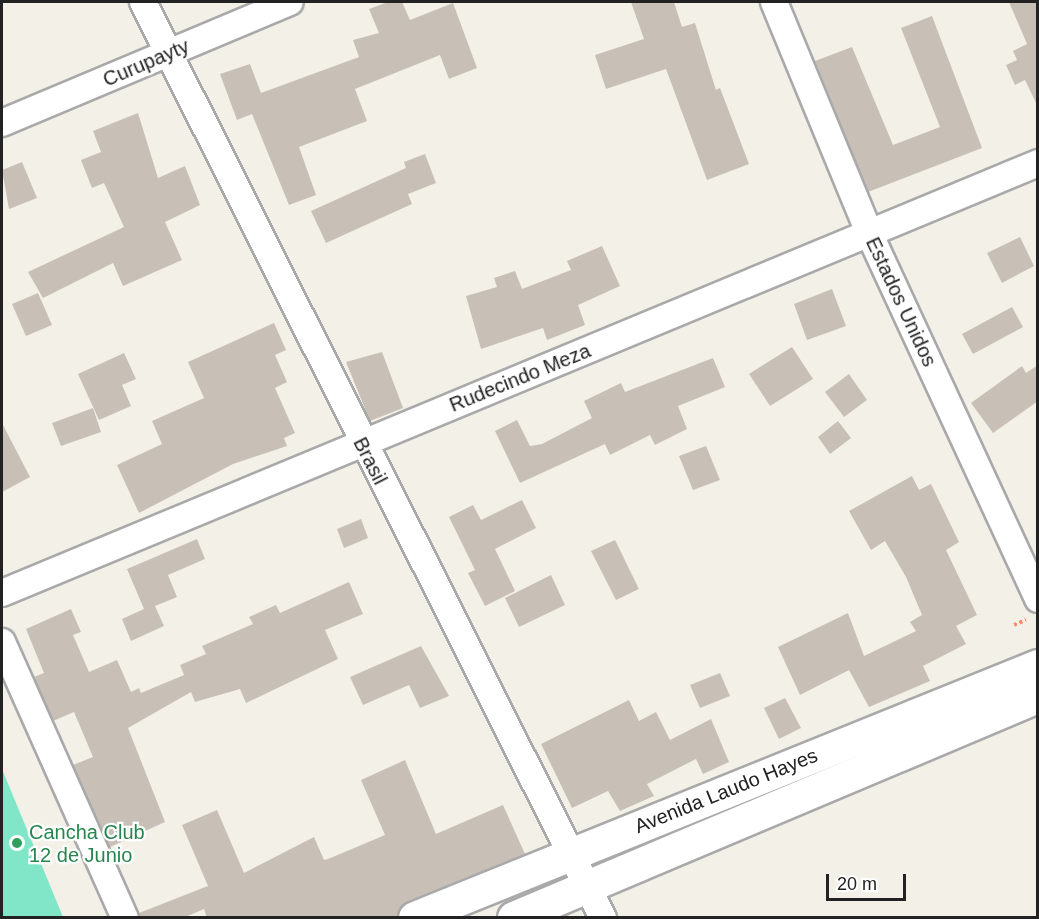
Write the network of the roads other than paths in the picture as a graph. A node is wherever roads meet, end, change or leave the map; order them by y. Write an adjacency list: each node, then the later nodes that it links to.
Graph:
1 (143, 2): 4 (street, Brasil)
2 (290, 2): 4 (street, Curupayty)
3 (774, 2): 7 (street, Estados Unidos)
4 (171, 53): 5 (street, Curupayty); 8 (street, Brasil)
5 (2, 123)
6 (1038, 163): 7 (street, Rudecindo Meza)
7 (870, 235): 8 (street, Rudecindo Meza); 10 (street, Estados Unidos)
8 (360, 443): 9 (street, Rudecindo Meza); 14 (street, Brasil)
9 (2, 593)
10 (1038, 599)
11 (2, 642): 16 (street)
12 (1038, 666): 14 (street, Avenida Laudo Hayes)
13 (1038, 697): 15 (street, Avenida Laudo Hayes)
14 (569, 853): 15 (street, Brasil); 17 (street, Avenida Laudo Hayes)
15 (586, 888): 18 (street, Avenida Laudo Hayes); 19 (street, Brasil)
16 (125, 918)
17 (415, 918)
18 (514, 918)
19 (603, 918)

